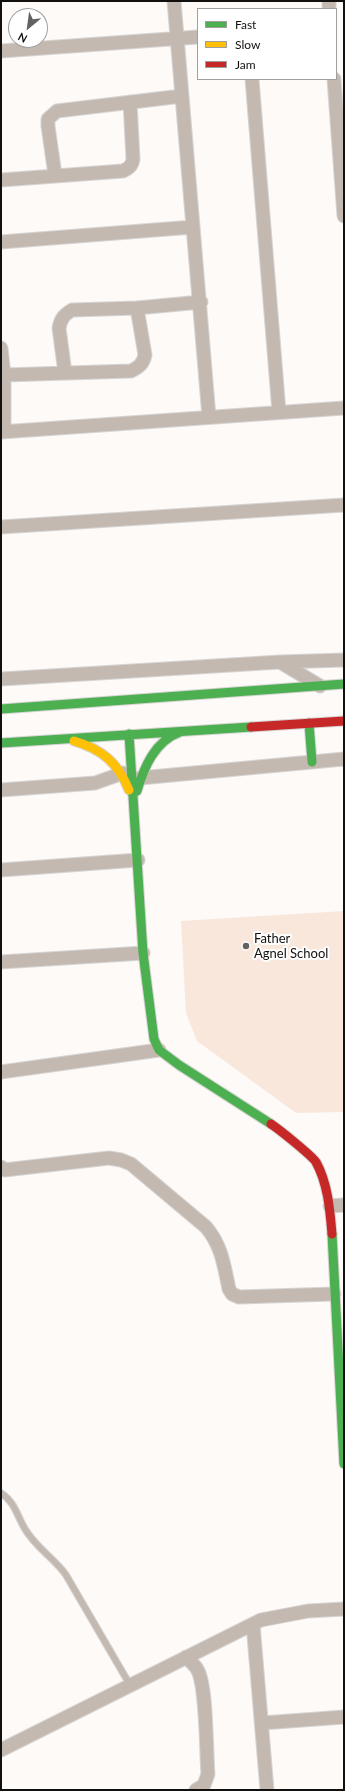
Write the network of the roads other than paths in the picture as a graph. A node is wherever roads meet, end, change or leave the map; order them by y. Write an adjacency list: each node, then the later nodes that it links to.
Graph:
1 (174, 1): 3 (street)
2 (197, 36): 3 (street)
3 (177, 38): 4 (street); 7 (street)
4 (1, 51)
5 (252, 80): 20 (street)
6 (334, 80): 11 (street)
7 (182, 96): 8 (street); 12 (street)
8 (130, 102): 9 (street); 9 (street)
9 (55, 175): 10 (street)
10 (1, 180)
11 (344, 216)
12 (193, 227): 13 (street); 14 (street)
13 (1, 242)
14 (201, 302): 15 (street); 21 (street)
15 (137, 308): 17 (street); 17 (street)
16 (1, 348): 18 (street)
17 (65, 373): 18 (street)
18 (4, 375): 22 (street)
19 (344, 408): 20 (street)
20 (278, 412): 21 (street)
21 (209, 417): 22 (street)
22 (2, 432)
23 (344, 505): 24 (street)
24 (1, 527)
25 (344, 660): 26 (street)
26 (280, 662): 27 (street); 29 (street)
27 (1, 678)
28 (344, 684): 29 (street)
29 (320, 686): 30 (street)
30 (1, 709)
31 (344, 721): 32 (street)
32 (309, 723): 33 (street); 38 (street)
33 (191, 730): 34 (street); 40 (street)
34 (129, 734): 35 (street); 42 (street)
35 (65, 738): 36 (street); 39 (street)
36 (1, 743)
37 (344, 759): 38 (street)
38 (312, 762): 40 (street)
39 (123, 774): 41 (street); 42 (street)
40 (140, 778): 42 (street)
41 (1, 790)
42 (134, 802): 43 (street)
43 (138, 860): 44 (street); 45 (street)
44 (1, 870)
45 (143, 953): 46 (street); 47 (street)
46 (1, 962)
47 (159, 1050): 48 (street); 51 (street)
48 (1, 1072)
49 (1, 1167): 52 (street)
50 (344, 1205): 51 (street)
51 (330, 1206): 52 (street)
52 (334, 1294): 53 (street)
53 (340, 1308): 54 (street)
54 (344, 1464)
55 (1, 1493): 59 (lane)
56 (344, 1609): 57 (street)
57 (253, 1624): 58 (street); 61 (street)
58 (186, 1657): 59 (street); 63 (street)
59 (130, 1685): 62 (street)
60 (344, 1717): 61 (street)
61 (262, 1723): 64 (street)
62 (1, 1750)
63 (196, 1790)
64 (267, 1790)

